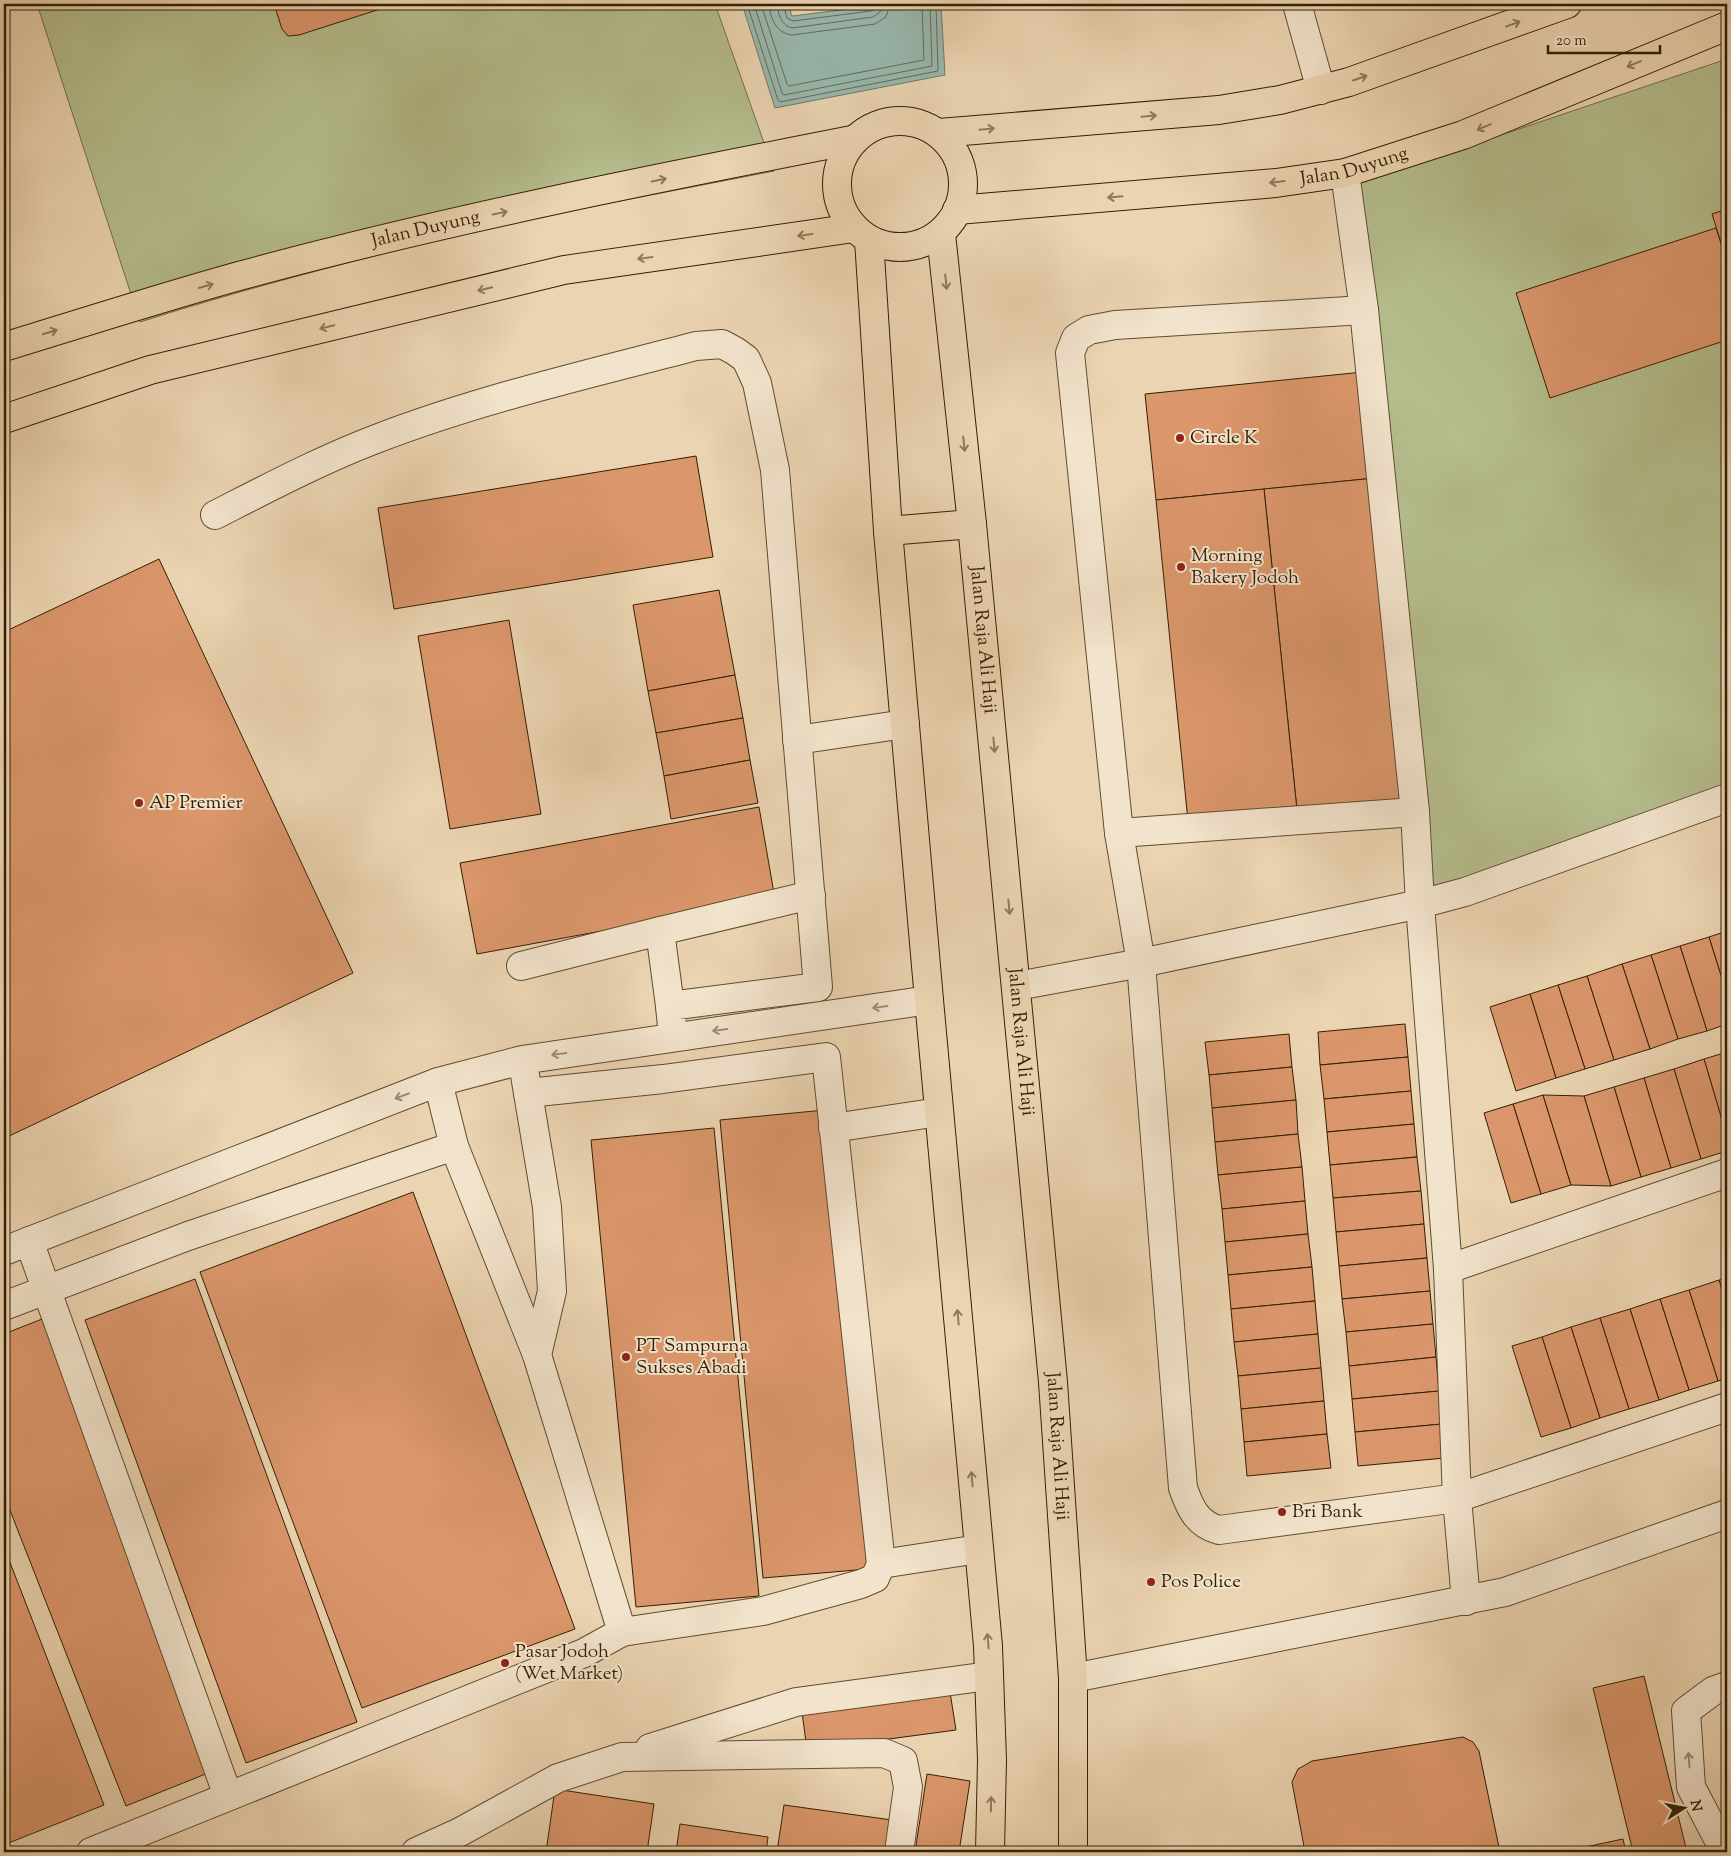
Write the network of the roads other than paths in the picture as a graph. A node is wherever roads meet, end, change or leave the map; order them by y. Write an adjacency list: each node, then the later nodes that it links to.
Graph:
1 (1297, 4): 4 (street)
2 (1567, 4): 4 (main road, one-way to 2)
3 (1727, 26): 7 (main road, Jalan Duyung, one-way to 7)
4 (1321, 90): 5 (main road, one-way to 4)
5 (939, 133): 6 (main road); 8 (main road)
6 (852, 140): 9 (main road); 12 (main road, Jalan Duyung, one-way to 6)
7 (1345, 173): 8 (main road, Jalan Duyung, one-way to 8); 11 (street)
8 (958, 210): 10 (main road)
9 (861, 234): 10 (main road); 13 (main road, one-way to 13); 16 (main road)
10 (941, 234): 15 (main road, Jalan Raja Ali Haji, one-way to 15)
11 (1364, 310): 20 (street); 21 (street)
12 (4, 347)
13 (4, 419)
14 (215, 515): 18 (street)
15 (972, 524): 16 (main road); 27 (main road, Jalan Raja Ali Haji, one-way to 27)
16 (888, 531): 17 (main road)
17 (905, 724): 18 (street); 28 (main road)
18 (797, 740): 22 (street)
19 (1727, 798): 23 (street)
20 (1415, 812): 21 (street); 23 (street)
21 (1119, 833): 25 (street)
22 (811, 895): 24 (street); 29 (street)
23 (1420, 904): 25 (street); 40 (street)
24 (660, 930): 26 (street); 29 (street)
25 (1141, 964): 27 (street); 45 (street)
26 (521, 966)
27 (1017, 986): 52 (main road, Jalan Raja Ali Haji)
28 (929, 1000): 30 (street, one-way to 30); 34 (main road)
29 (670, 1006): 30 (street)
30 (673, 1037): 31 (street, one-way to 31)
31 (522, 1060): 32 (street); 33 (street)
32 (438, 1082): 36 (street); 38 (street, one-way to 38)
33 (528, 1093): 35 (street); 43 (street)
34 (939, 1112): 35 (street); 47 (main road, one-way to 34)
35 (833, 1128): 48 (street)
36 (454, 1146): 41 (street); 43 (street)
37 (1727, 1173): 40 (street)
38 (29, 1241): 39 (street); 41 (street)
39 (4, 1251)
40 (1448, 1269): 45 (street)
41 (47, 1288): 42 (street); 55 (street)
42 (4, 1306)
43 (537, 1355): 50 (street)
44 (1727, 1407): 45 (street)
45 (1457, 1498): 49 (street)
46 (1727, 1514): 49 (street)
47 (979, 1549): 48 (street); 51 (main road, one-way to 47)
48 (881, 1564): 50 (street)
49 (1466, 1601): 52 (street)
50 (622, 1632): 55 (street)
51 (989, 1676): 54 (street); 59 (main road, one-way to 51)
52 (1073, 1678): 60 (main road, Jalan Raja Ali Haji)
53 (1727, 1686): 61 (street, one-way to 53)
54 (622, 1757): 57 (street); 58 (street)
55 (228, 1796): 56 (street)
56 (92, 1852)
57 (416, 1852)
58 (899, 1852)
59 (990, 1852)
60 (1073, 1852)
61 (1725, 1852)

